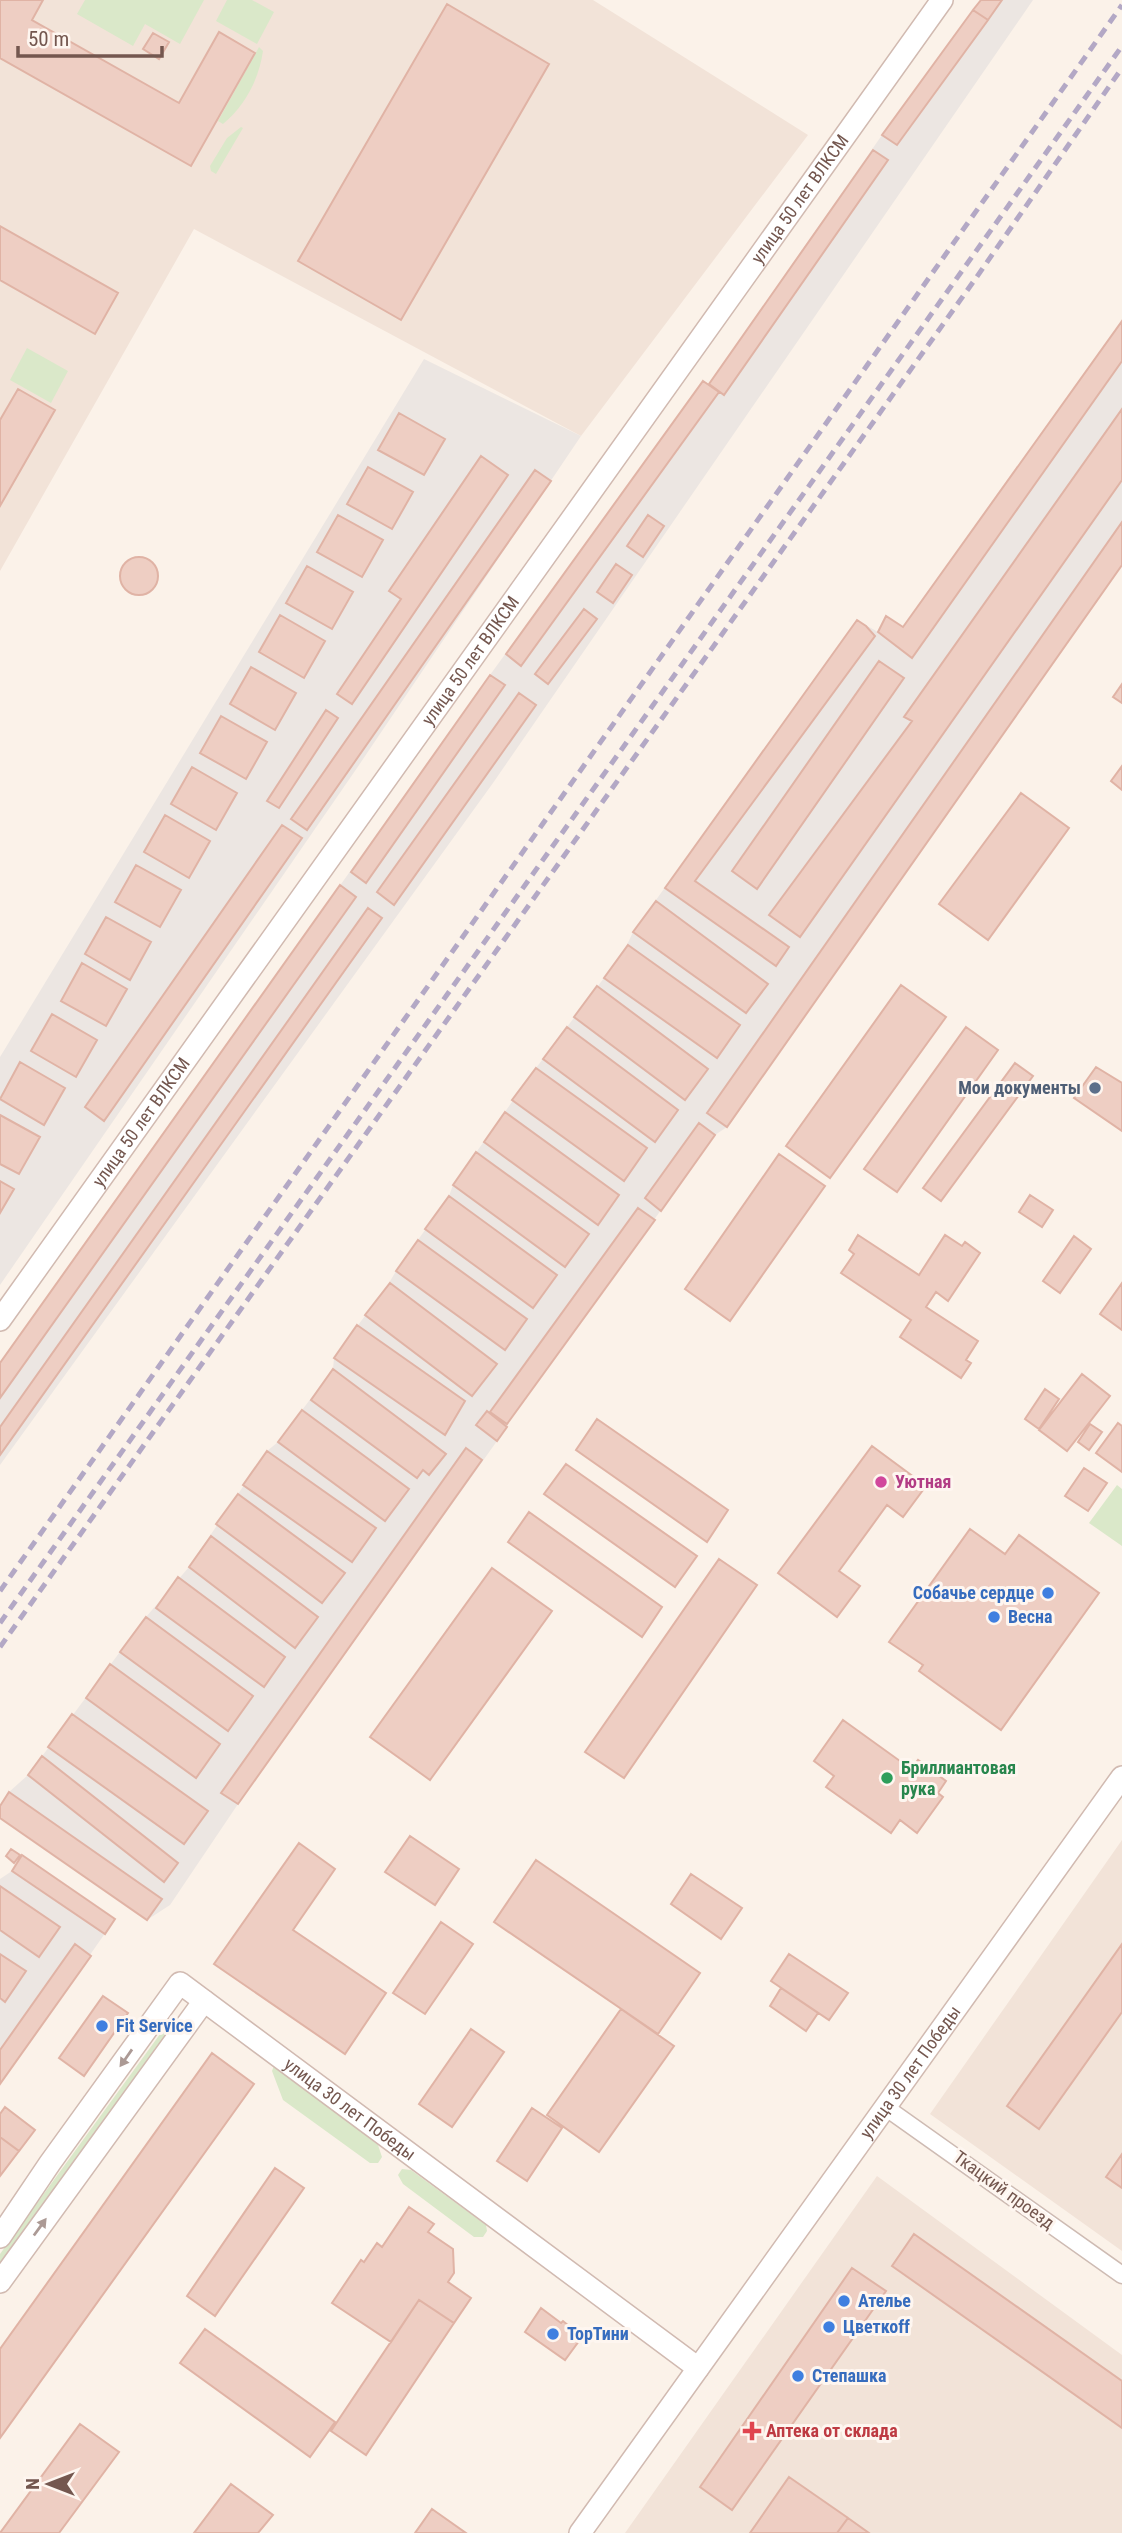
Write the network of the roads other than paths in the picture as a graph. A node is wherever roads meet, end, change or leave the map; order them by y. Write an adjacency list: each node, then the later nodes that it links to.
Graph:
1 (943, 0): 2 (street, улица 50 лет ВЛКСМ)
2 (0, 1320)
3 (1122, 1777): 5 (street, улица 30 лет Победы)
4 (204, 2001): 6 (street, улица 30 лет Победы, one-way to 6); 8 (street, one-way to 4); 9 (street, улица 30 лет Победы)
5 (885, 2107): 7 (street, Ткацкий проезд); 9 (street, улица 30 лет Победы)
6 (0, 2237)
7 (1122, 2275)
8 (0, 2282)
9 (698, 2368): 10 (street, улица 30 лет Победы)
10 (580, 2533)

